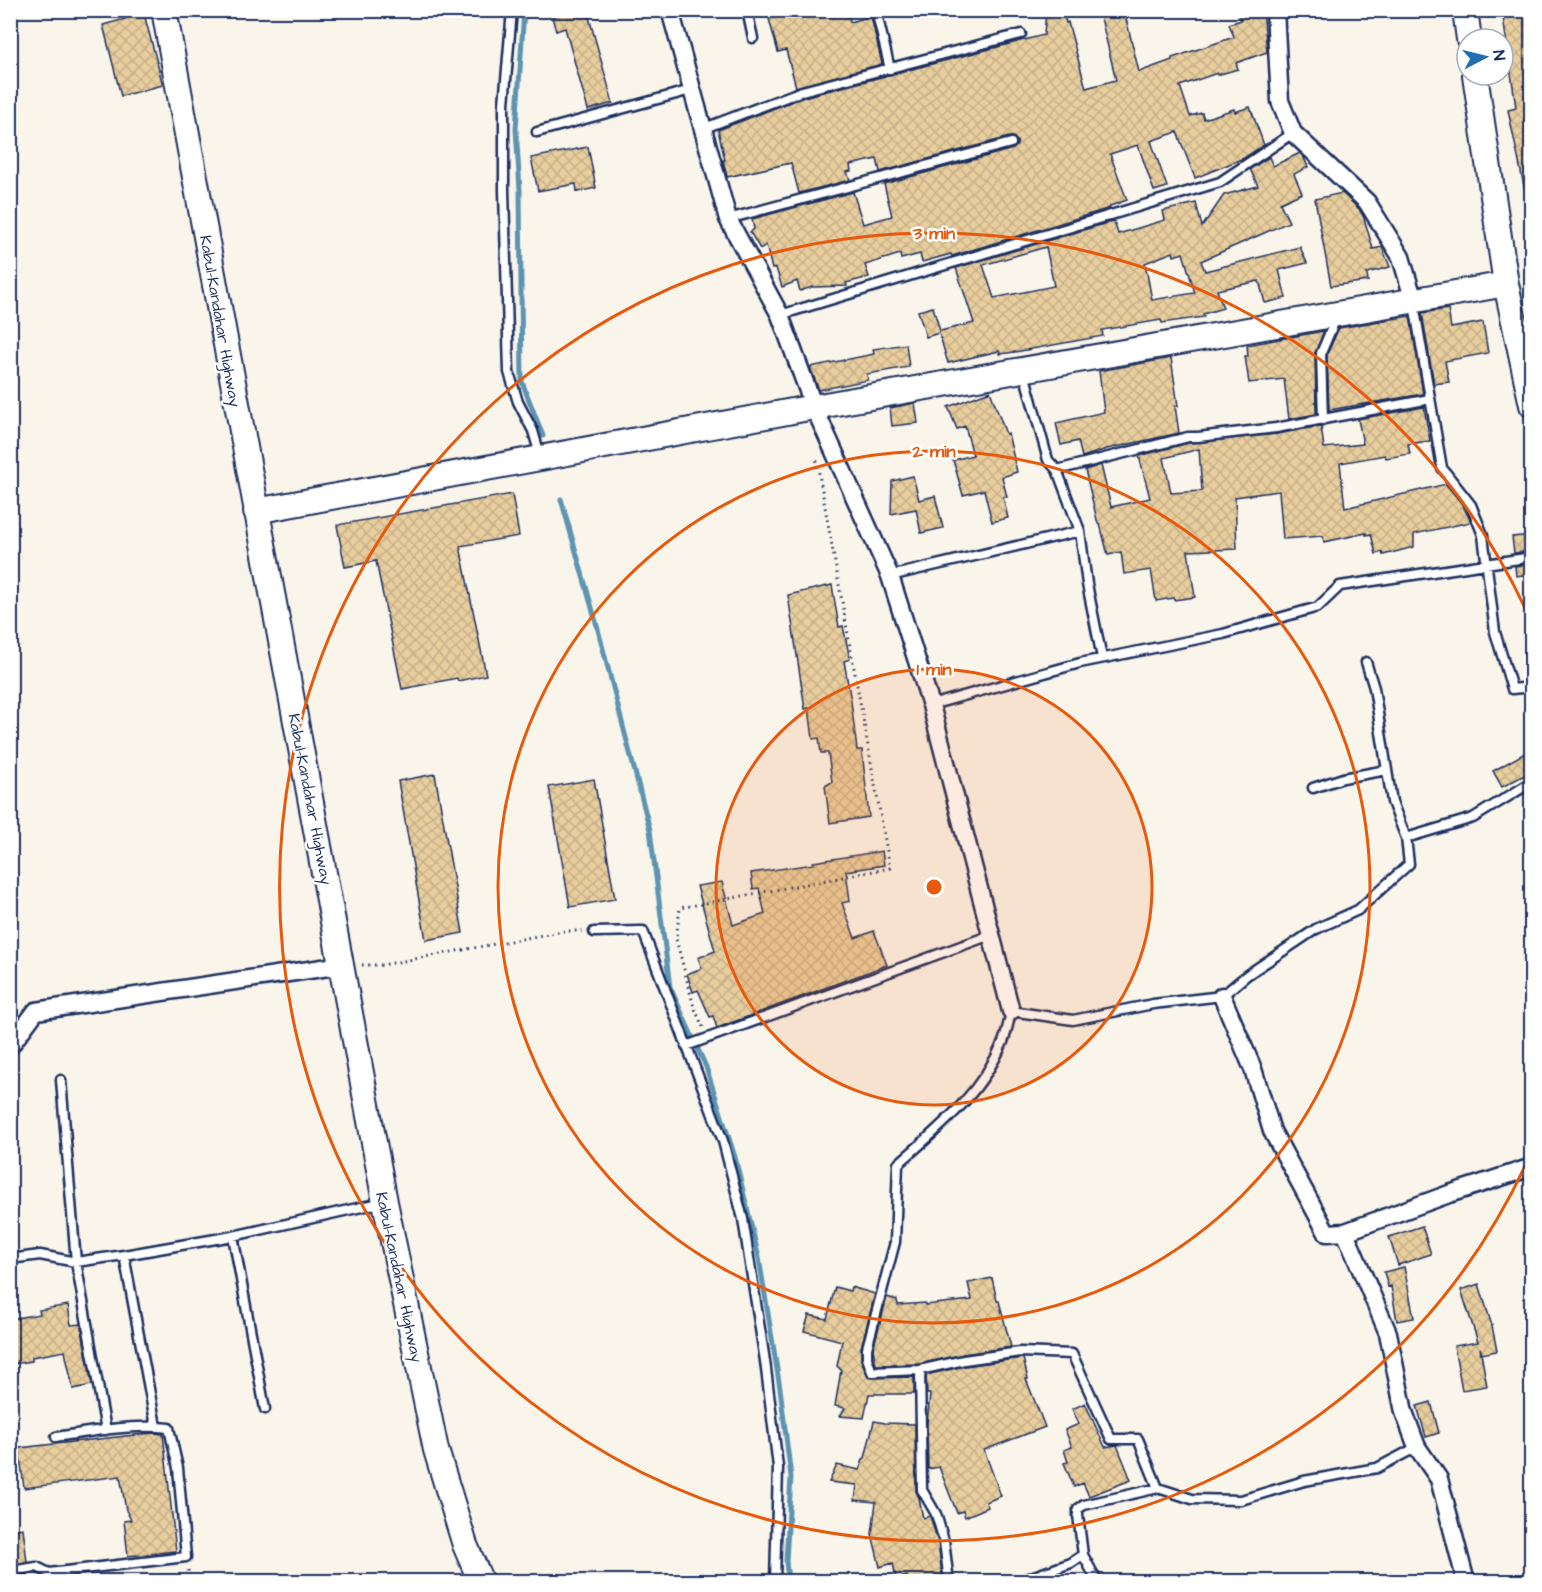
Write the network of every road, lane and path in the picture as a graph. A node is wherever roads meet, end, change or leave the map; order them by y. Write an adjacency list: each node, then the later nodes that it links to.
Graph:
1 (164, 10): 32 (street, Kabul–Kandahar Highway)
2 (512, 10): 30 (lane)
3 (670, 10): 14 (street)
4 (747, 10): 11 (lane)
5 (888, 10): 8 (lane)
6 (1275, 10): 17 (street)
7 (1465, 10): 9 (street)
8 (877, 12): 12 (lane)
9 (1467, 27)
10 (1021, 34): 12 (lane)
11 (753, 38)
12 (890, 69): 15 (lane)
13 (1476, 87): 20 (street)
14 (691, 90): 15 (street); 16 (lane)
15 (702, 129): 19 (street)
16 (537, 132)
17 (1293, 133): 21 (street); 23 (lane)
18 (1011, 143): 19 (lane)
19 (729, 219): 23 (street)
20 (1506, 284): 21 (street); 26 (street)
21 (1414, 301): 22 (street); 25 (lane)
22 (1337, 314): 24 (street); 28 (lane)
23 (780, 315): 27 (street)
24 (1023, 370): 27 (street); 31 (lane)
25 (1430, 399): 28 (lane); 35 (lane)
26 (1532, 405)
27 (814, 407): 30 (street); 36 (street)
28 (1323, 420): 31 (lane)
29 (815, 448): 50 (path)
30 (541, 458): 32 (street)
31 (1057, 470): 33 (lane)
32 (256, 511): 47 (street, Kabul–Kandahar Highway)
33 (1080, 531): 36 (lane); 37 (lane)
34 (1532, 557): 35 (lane)
35 (1487, 564): 37 (lane); 39 (lane)
36 (890, 576): 40 (street)
37 (1102, 658): 40 (lane)
38 (1366, 662): 41 (lane)
39 (1532, 687)
40 (931, 705): 46 (street)
41 (1387, 770): 43 (lane); 44 (lane)
42 (1532, 782): 44 (lane)
43 (1313, 788)
44 (1406, 838): 48 (lane)
45 (594, 932): 47 (path); 52 (lane)
46 (991, 935): 49 (street); 50 (lane)
47 (342, 965): 51 (street); 55 (street, Kabul–Kandahar Highway)
48 (1222, 996): 49 (lane); 56 (street)
49 (1011, 1011): 61 (lane)
50 (705, 1040): 52 (lane)
51 (10, 1046)
52 (686, 1046): 71 (lane)
53 (61, 1080): 60 (lane)
54 (1532, 1167): 56 (street)
55 (385, 1202): 57 (lane); 70 (street, Kabul–Kandahar Highway)
56 (1346, 1232): 66 (street)
57 (233, 1236): 58 (lane); 62 (lane)
58 (124, 1256): 60 (lane); 63 (lane)
59 (10, 1259): 60 (lane)
60 (76, 1262): 64 (lane)
61 (920, 1370): 67 (lane); 72 (lane)
62 (265, 1408)
63 (156, 1426): 64 (lane); 69 (lane)
64 (106, 1430): 65 (lane)
65 (56, 1437)
66 (1418, 1447): 67 (lane); 75 (street)
67 (1158, 1488): 68 (lane)
68 (1083, 1556): 73 (lane); 74 (lane)
69 (10, 1571)
70 (481, 1581)
71 (775, 1581)
72 (949, 1581)
73 (976, 1581)
74 (1099, 1581)
75 (1466, 1581)

